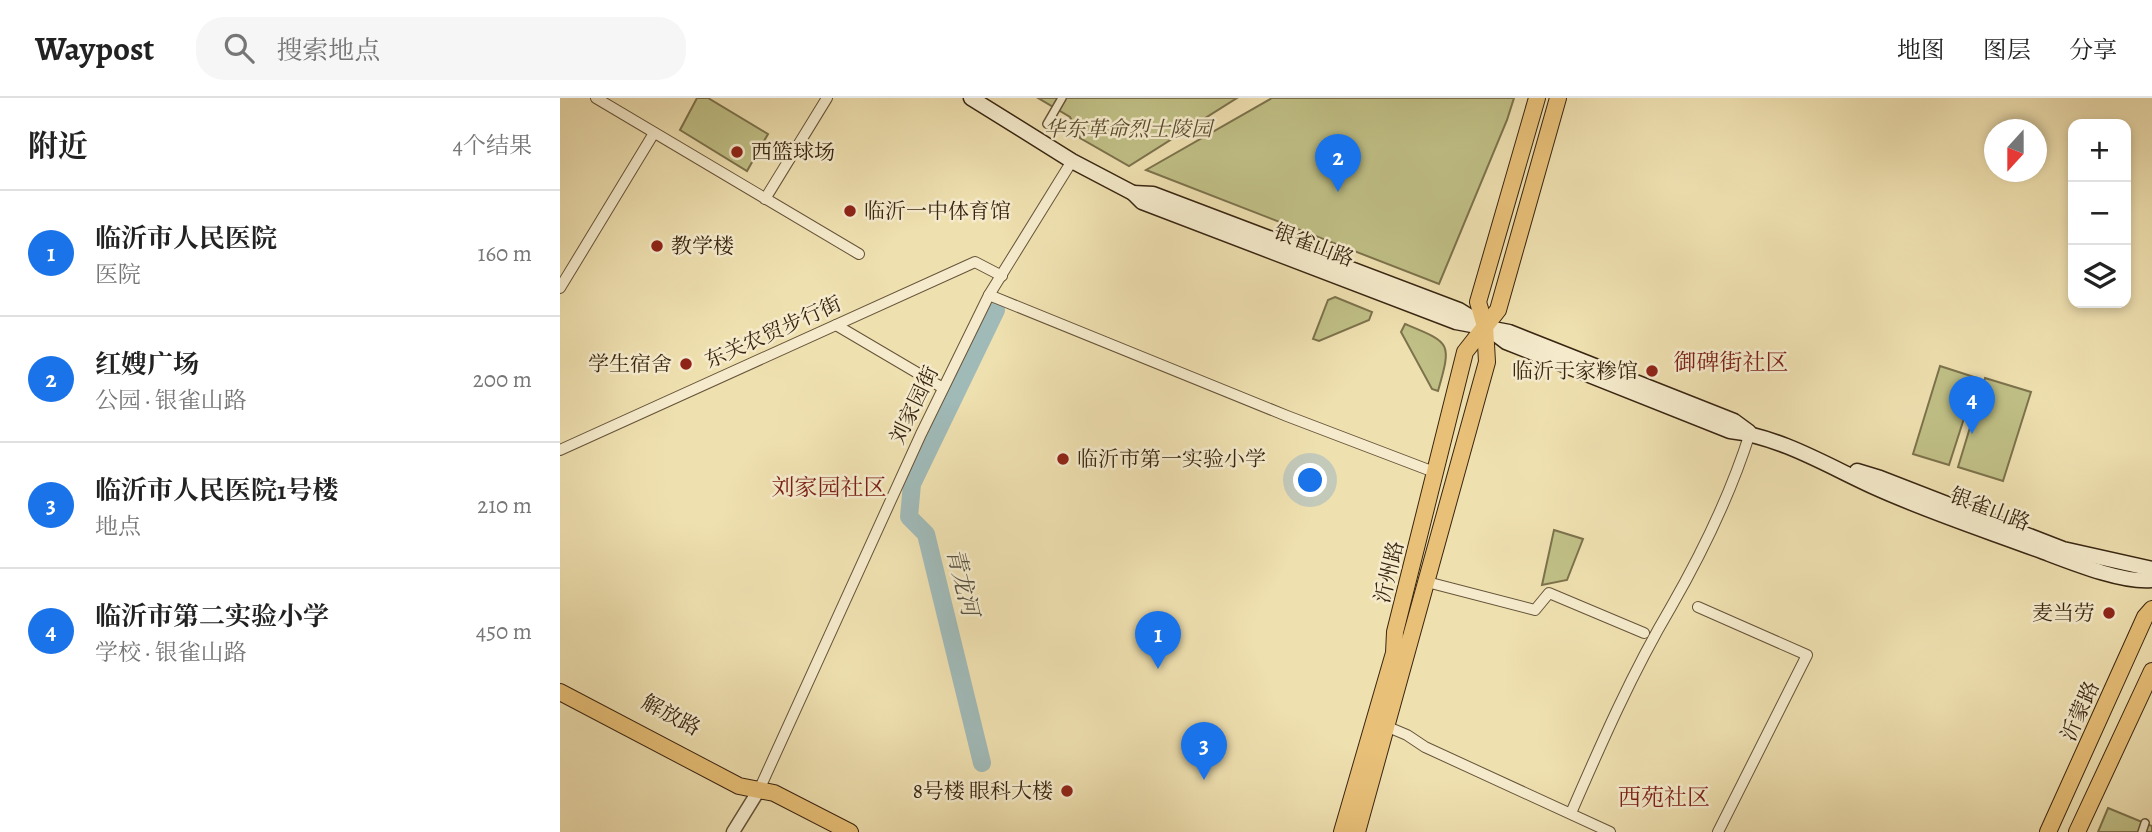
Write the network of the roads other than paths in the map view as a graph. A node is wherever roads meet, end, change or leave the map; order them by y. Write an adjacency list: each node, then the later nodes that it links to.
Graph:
1 (596, 98): 8 (street)
2 (827, 98): 10 (street)
3 (971, 98): 9 (main road, 银雀山路)
4 (1062, 98): 7 (street)
5 (1537, 98): 16 (main road, 沂州路)
6 (1558, 98): 16 (main road, 沂州路)
7 (1047, 124)
8 (654, 133): 10 (street); 13 (street)
9 (1072, 161): 12 (street, 刘家园街); 16 (main road, 银雀山路)
10 (765, 199): 11 (street)
11 (859, 254)
12 (1002, 276): 14 (street, 刘家园街); 15 (street, 东关农贸步行街)
13 (560, 288)
14 (989, 295): 17 (street, 刘家园街); 21 (street)
15 (836, 325): 17 (street); 19 (street, 东关农贸步行街)
16 (1485, 326): 18 (main road, 银雀山路); 21 (main road, 沂州路); 24 (main road, 沂州路)
17 (943, 388): 32 (street, 刘家园街)
18 (1750, 433): 20 (main road, 银雀山路); 33 (street)
19 (560, 450)
20 (1819, 460): 22 (main road, 银雀山路); 23 (main road, 银雀山路)
21 (1434, 472): 38 (main road, 沂州路)
22 (2152, 569)
23 (2152, 580)
24 (1426, 582): 27 (street); 31 (main road, 沂州路)
25 (1698, 607): 41 (street)
26 (2152, 609): 42 (main road, 沂蒙路)
27 (1644, 633)
28 (2152, 671): 43 (main road)
29 (560, 680): 32 (main road, 解放路)
30 (560, 692): 32 (main road, 解放路)
31 (1388, 727): 33 (street); 39 (main road, 沂州路)
32 (759, 790): 35 (street); 36 (main road, 解放路); 37 (main road, 解放路)
33 (1571, 813): 40 (street)
34 (2145, 823): 44 (street)
35 (733, 832)
36 (827, 832)
37 (850, 832)
38 (1342, 832)
39 (1357, 832)
40 (1610, 832)
41 (1718, 832)
42 (2048, 832)
43 (2077, 832)
44 (2142, 832)

